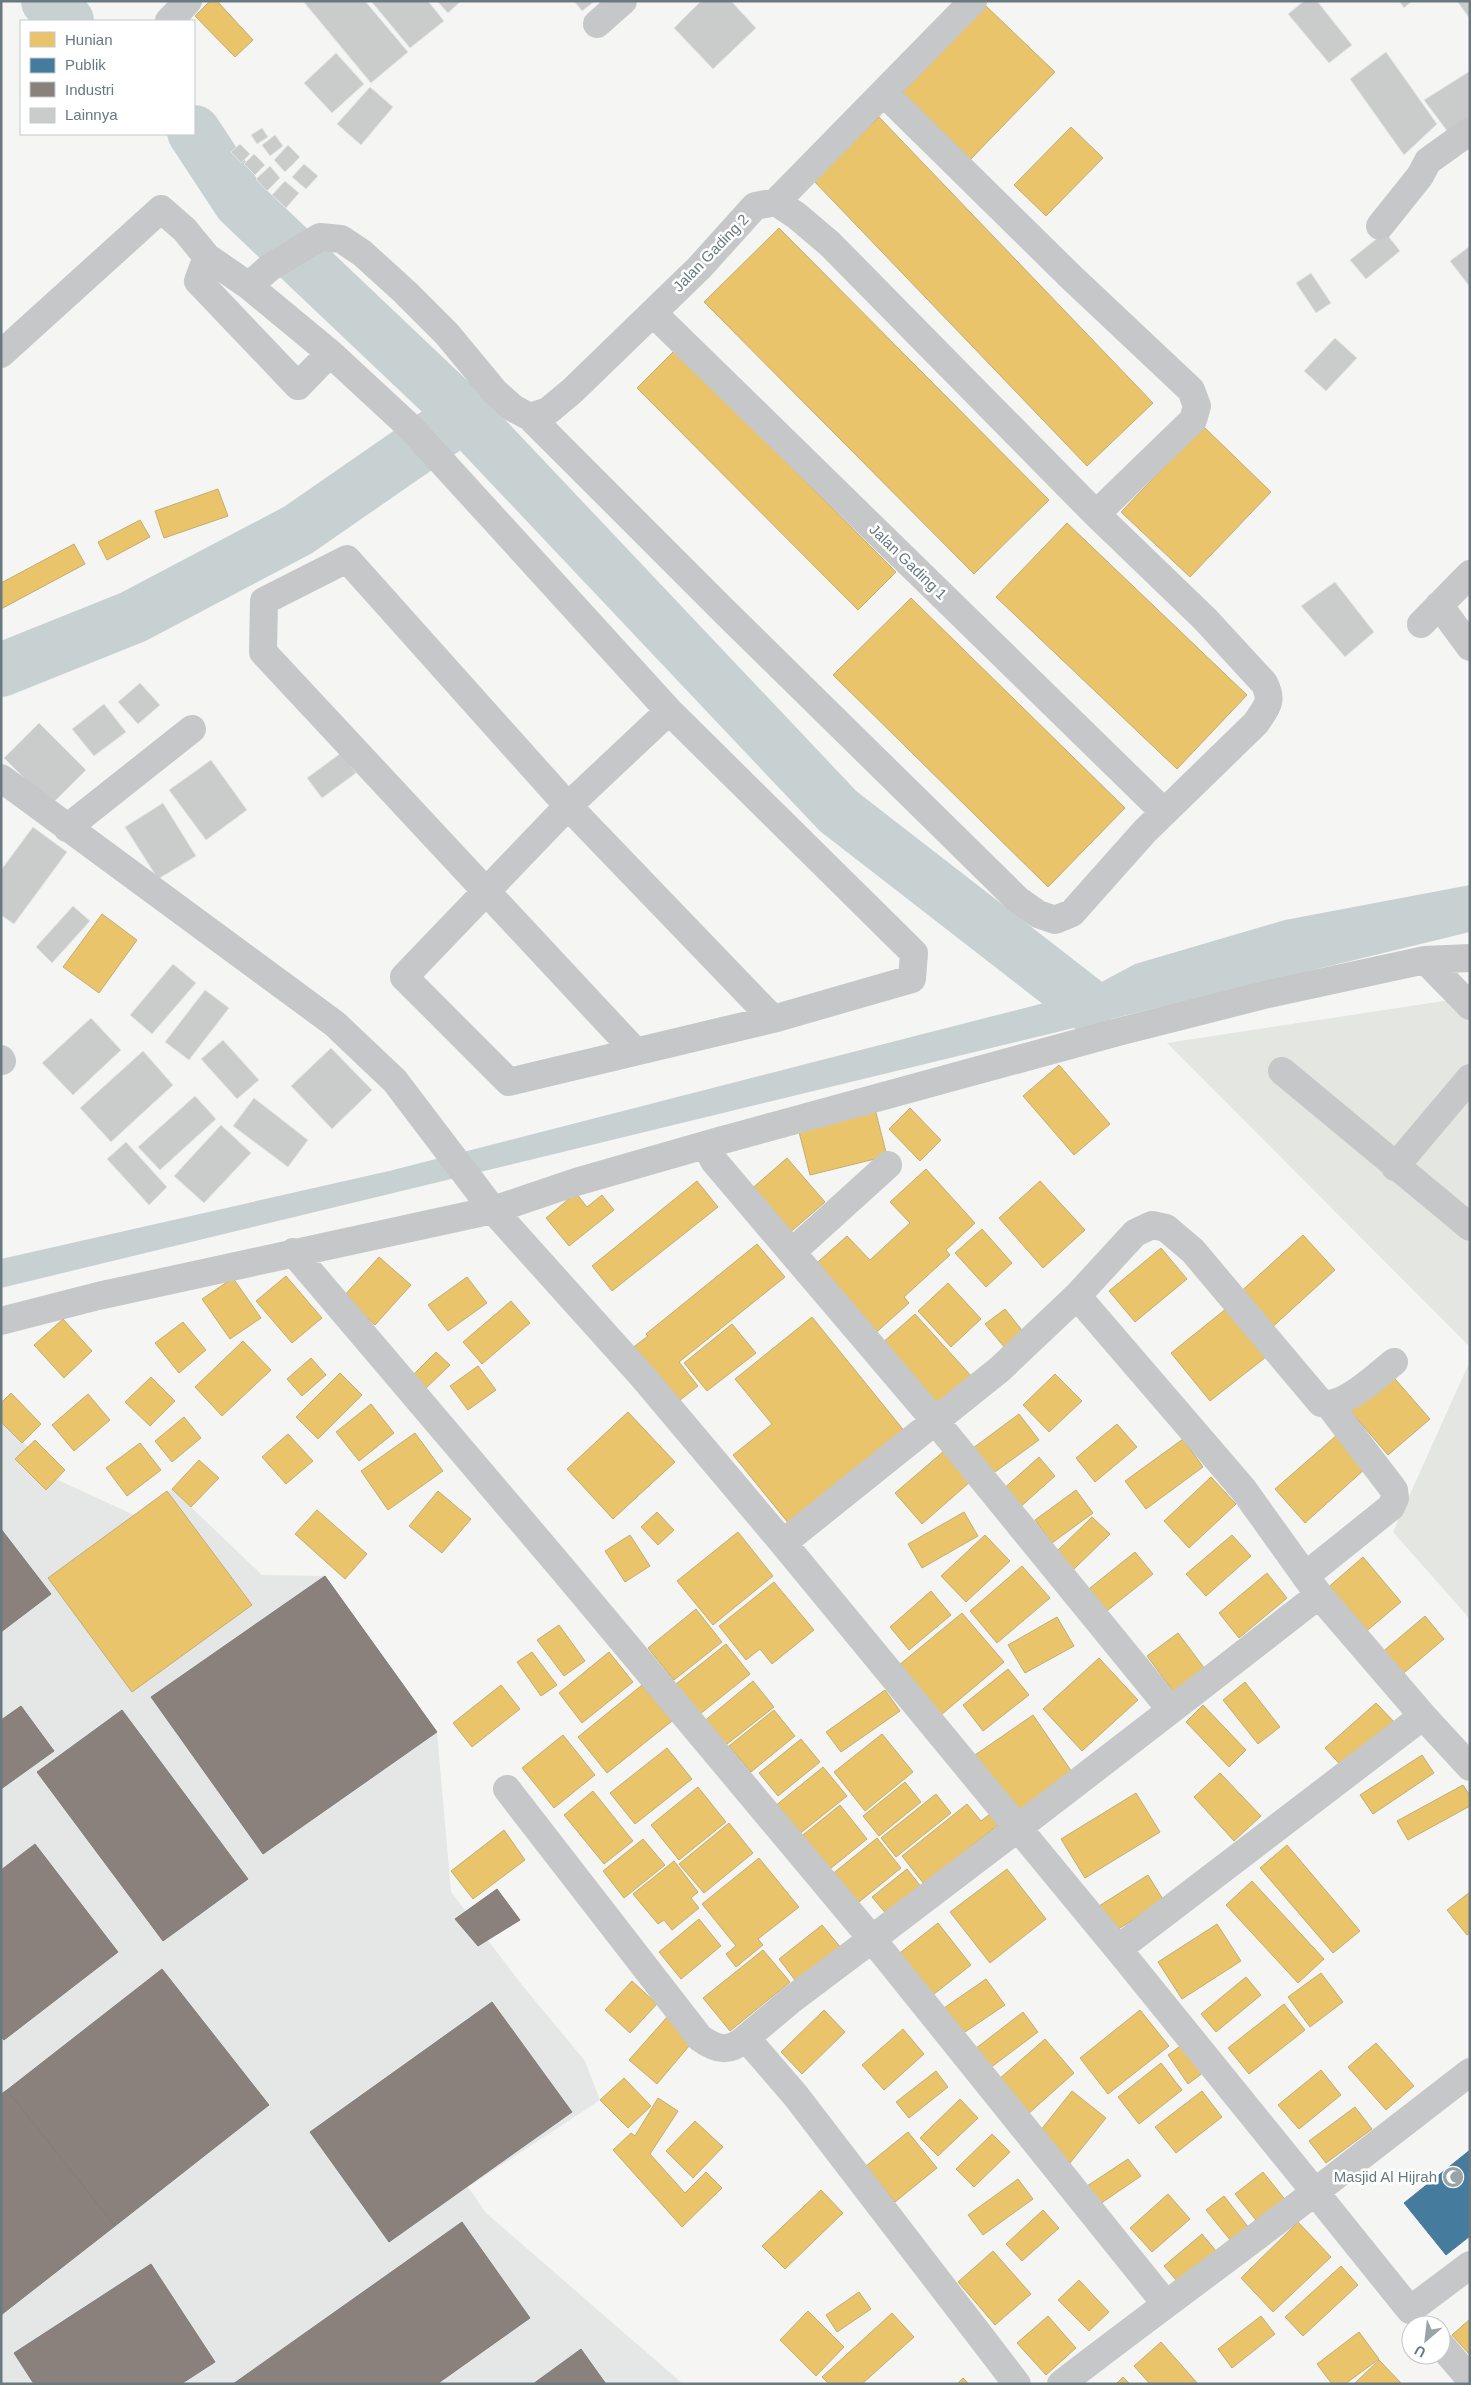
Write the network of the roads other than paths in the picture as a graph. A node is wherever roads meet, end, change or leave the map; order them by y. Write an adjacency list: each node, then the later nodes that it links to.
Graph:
1 (188, 1): 4 (street)
2 (623, 1): 5 (street)
3 (973, 1): 6 (street, Jalan Gading 2)
4 (170, 20)
5 (597, 24)
6 (884, 93): 8 (street, Jalan Gading 2); 16 (street)
7 (1470, 131): 9 (street)
8 (776, 202): 12 (street, Jalan Gading 2); 16 (street)
9 (1380, 226)
10 (207, 257): 11 (street); 13 (street); 14 (street)
11 (259, 277): 13 (street); 15 (street)
12 (653, 312): 15 (street, Jalan Gading 2); 25 (street, Jalan Gading 1)
13 (330, 353): 21 (street)
14 (1, 354)
15 (530, 417): 25 (street)
16 (1096, 514): 25 (street)
17 (1470, 574): 18 (street)
18 (1439, 605): 19 (street); 20 (street)
19 (1421, 624)
20 (1470, 647)
21 (669, 711): 24 (street); 31 (street)
22 (192, 729): 26 (street)
23 (1, 778): 26 (street)
24 (568, 806): 27 (street); 27 (street); 31 (street)
25 (1164, 812)
26 (67, 828): 38 (street)
27 (485, 891): 32 (street); 32 (street)
28 (1470, 958): 29 (street)
29 (1425, 960): 30 (street); 35 (street)
30 (1470, 1006)
31 (773, 1019): 32 (street)
32 (635, 1051)
33 (1282, 1071): 37 (street)
34 (1470, 1078): 37 (street)
35 (706, 1146): 38 (street); 41 (street)
36 (888, 1165): 41 (street)
37 (1395, 1166): 39 (street)
38 (493, 1210): 40 (street); 47 (street)
39 (1470, 1227)
40 (293, 1252): 43 (street); 54 (street)
41 (792, 1252): 46 (street)
42 (1078, 1296): 45 (street); 46 (street); 48 (street)
43 (1, 1321)
44 (1394, 1362): 45 (street)
45 (1329, 1405): 48 (street)
46 (936, 1422): 47 (street); 49 (street)
47 (783, 1543): 53 (street)
48 (1312, 1585): 49 (street); 50 (street)
49 (1171, 1710): 53 (street)
50 (1423, 1716): 51 (street); 55 (street)
51 (1470, 1767)
52 (507, 1789): 56 (street)
53 (1018, 1828): 54 (street); 55 (street)
54 (872, 1939): 56 (street); 60 (street)
55 (1118, 1949): 58 (street)
56 (746, 2038): 65 (street)
57 (1470, 2072): 58 (street)
58 (1315, 2192): 60 (street); 61 (street)
59 (1470, 2265): 62 (street)
60 (1165, 2303): 66 (street)
61 (1415, 2315)
62 (1419, 2315)
63 (1451, 2357): 64 (street)
64 (1470, 2379)
65 (1017, 2384)
66 (1061, 2384)

